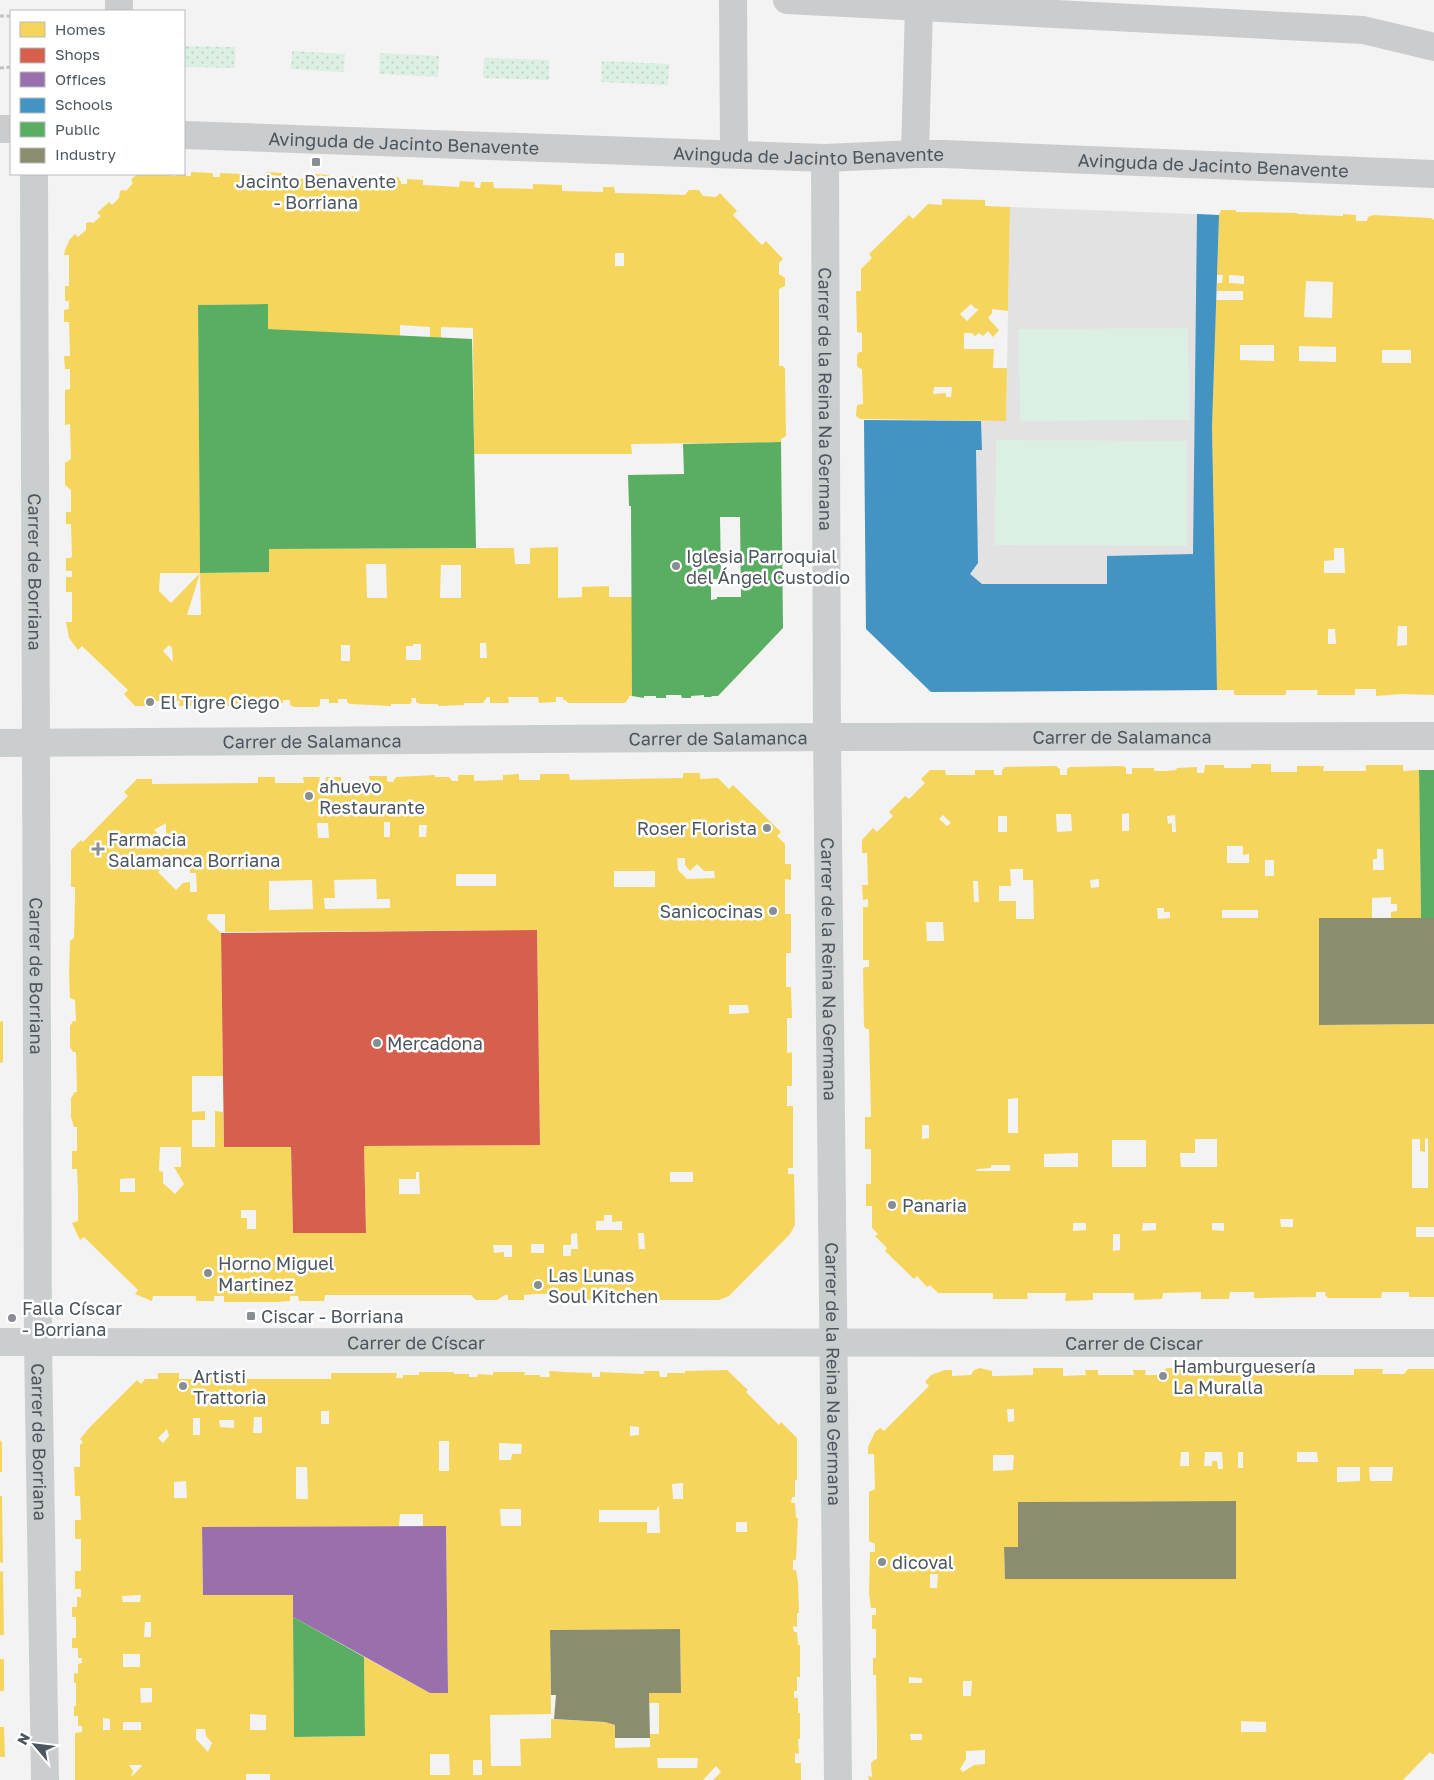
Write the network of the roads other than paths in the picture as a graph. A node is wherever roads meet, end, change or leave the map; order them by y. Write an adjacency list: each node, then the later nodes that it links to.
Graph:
1 (734, 0): 6 (main road)
2 (787, 0): 3 (main road)
3 (919, 7): 4 (main road); 7 (main road)
4 (1434, 47)
5 (185, 135): 6 (main road, Avinguda de Jacinto Benavente)
6 (734, 153): 8 (main road, Avinguda de Jacinto Benavente)
7 (915, 154): 8 (main road, Avinguda de Jacinto Benavente); 9 (main road, Avinguda de Jacinto Benavente)
8 (825, 158): 12 (street, Carrer de la Reina Na Germana)
9 (1434, 174)
10 (34, 175): 13 (street, Carrer de Borriana)
11 (1434, 736): 12 (street, Carrer de Salamanca)
12 (827, 738): 13 (street, Carrer de Salamanca); 17 (street, Carrer de la Reina Na Germana)
13 (36, 742): 14 (street, Carrer de Salamanca); 16 (street, Carrer de Borriana)
14 (0, 743)
15 (0, 1342): 16 (street, Carrer de Císcar)
16 (38, 1342): 17 (street, Carrer de Císcar); 19 (street, Carrer de Borriana)
17 (832, 1343): 18 (street, Carrer de Ciscar); 20 (street, Carrer de la Reina Na Germana)
18 (1434, 1343)
19 (45, 1780)
20 (838, 1780)

